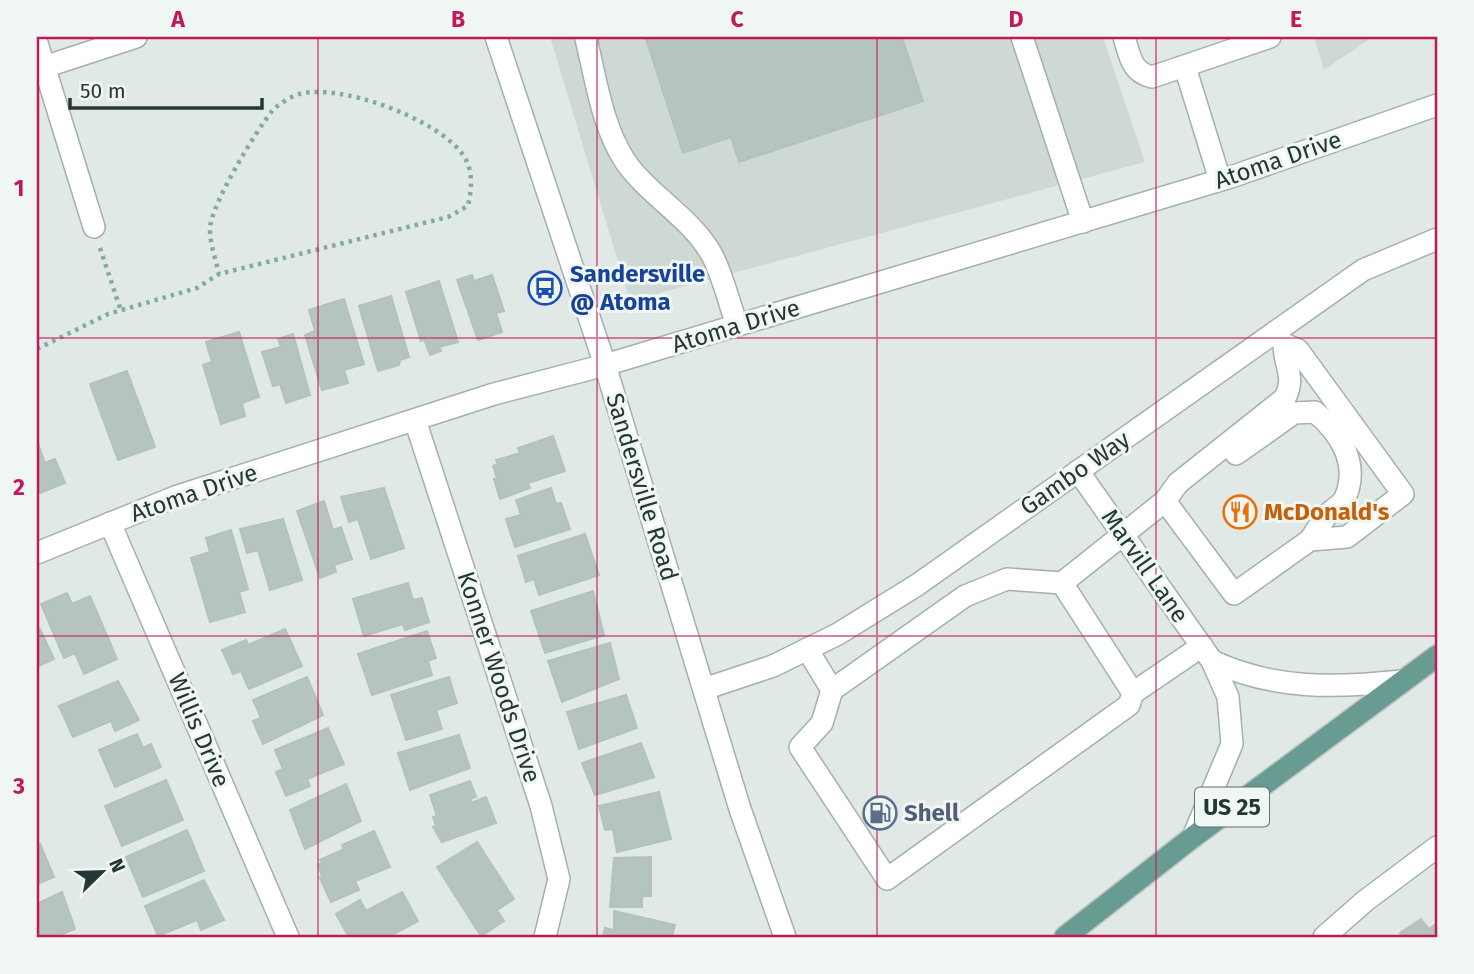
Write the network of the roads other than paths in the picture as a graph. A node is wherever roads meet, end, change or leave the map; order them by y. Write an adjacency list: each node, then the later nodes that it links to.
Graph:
1 (136, 37): 8 (street)
2 (496, 37): 17 (street, Sandersville Road)
3 (588, 37): 15 (street)
4 (1022, 37): 12 (street)
5 (1124, 37): 9 (street)
6 (1270, 37): 9 (street)
7 (37, 43): 8 (street)
8 (44, 67): 13 (street)
9 (1185, 67): 11 (street)
10 (1437, 105): 11 (street, Atoma Drive)
11 (1220, 180): 12 (street, Atoma Drive)
12 (1083, 222): 15 (street, Atoma Drive)
13 (94, 228)
14 (1437, 239): 16 (street, Gambo Way)
15 (737, 326): 17 (street, Atoma Drive)
16 (1279, 338): 18 (street); 19 (street); 21 (street, Gambo Way)
17 (605, 365): 20 (street, Atoma Drive); 33 (street, Sandersville Road)
18 (1285, 398): 19 (street); 22 (street)
19 (1336, 404): 26 (street)
20 (415, 420): 24 (street, Atoma Drive); 39 (street, Konner Woods Drive)
21 (1077, 471): 25 (street, Marvill Lane); 29 (street, Gambo Way)
22 (1178, 483): 23 (street); 26 (street)
23 (1165, 501): 25 (street); 26 (street)
24 (110, 523): 27 (street, Atoma Drive); 38 (street, Willis Drive)
25 (1123, 535): 28 (street); 30 (street, Marvill Lane)
26 (1310, 540)
27 (37, 553)
28 (1062, 583): 34 (street); 35 (street)
29 (807, 649): 33 (street, Gambo Way); 34 (street)
30 (1207, 653): 32 (street); 35 (street); 36 (street, Marvill Lane)
31 (1437, 656): 32 (main road, US 25)
32 (1402, 681): 36 (main road, US 25)
33 (704, 689): 40 (street, Sandersville Road)
34 (832, 691): 35 (street)
35 (1133, 693)
36 (1193, 836): 41 (main road, US 25)
37 (1437, 847): 42 (street)
38 (288, 937)
39 (545, 937)
40 (785, 937)
41 (1065, 937)
42 (1324, 937)

